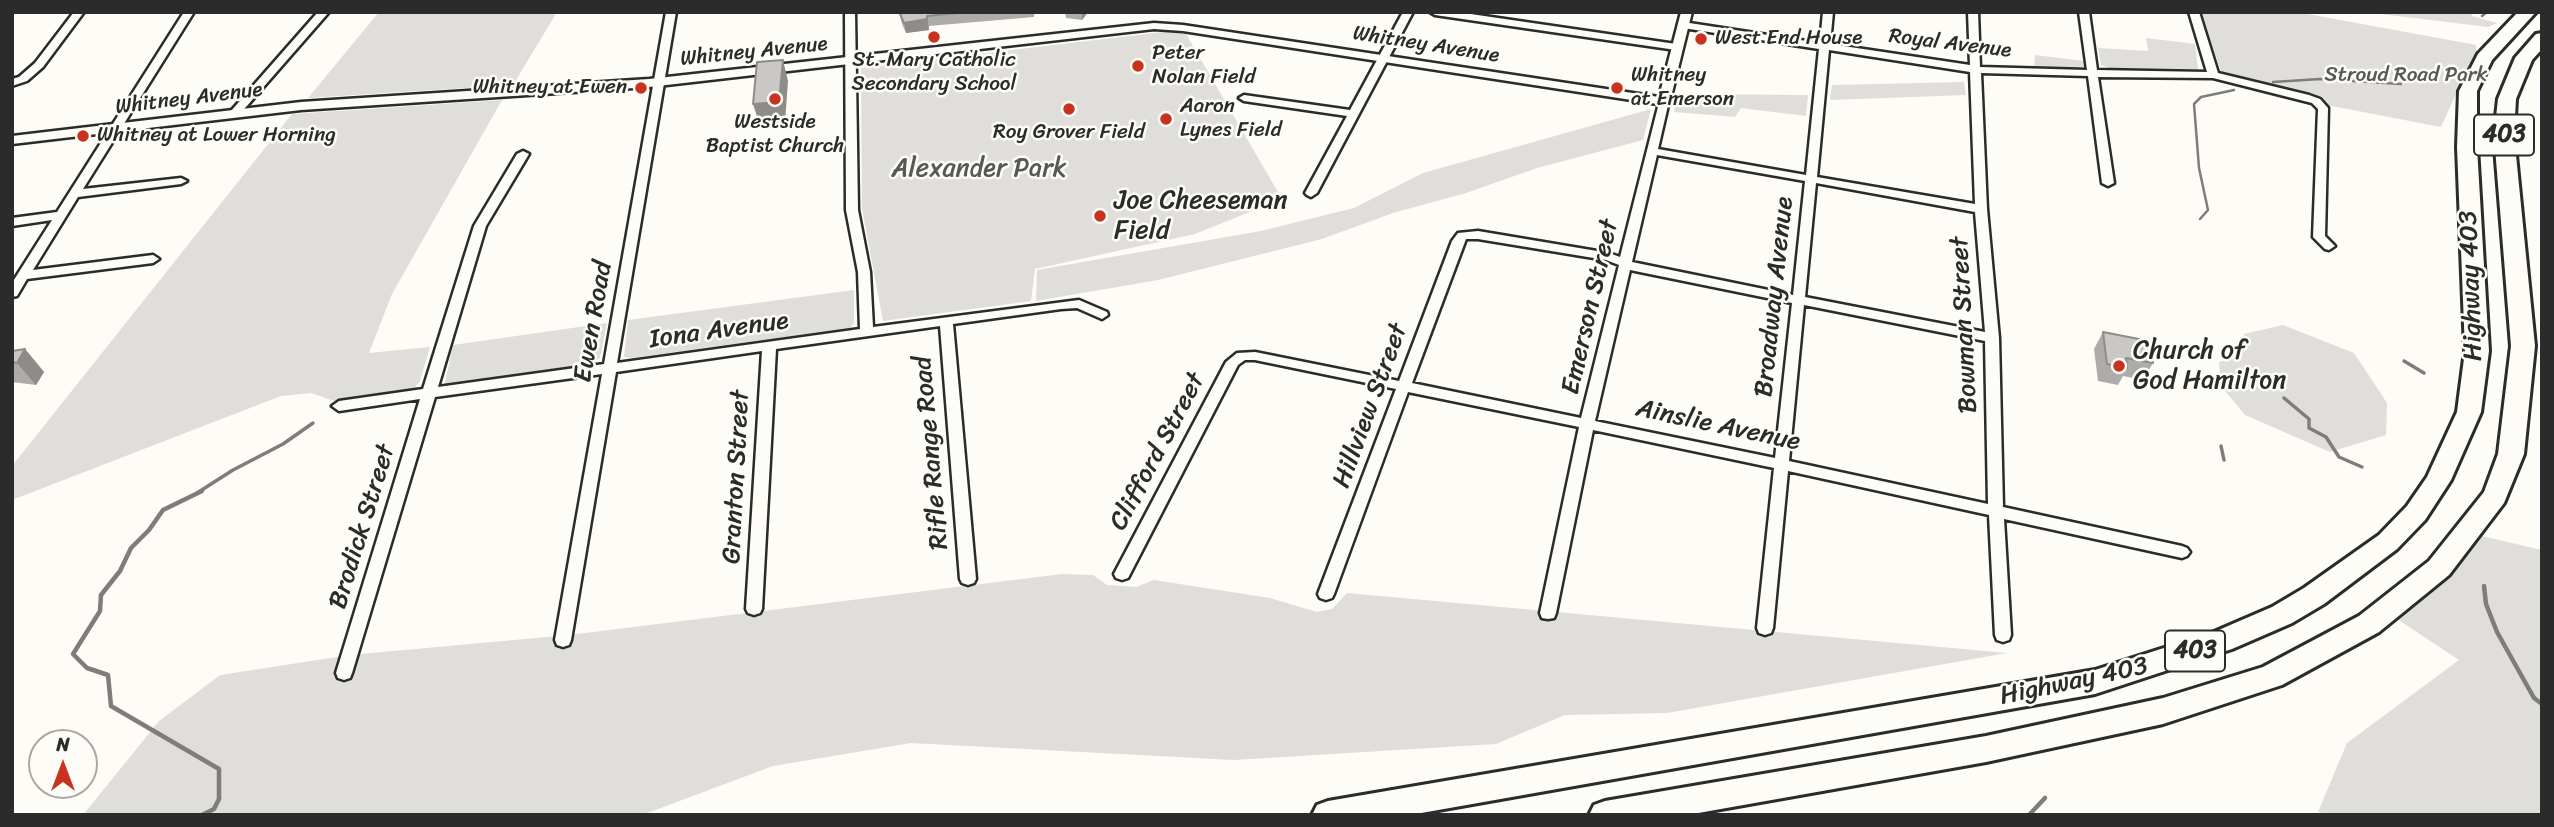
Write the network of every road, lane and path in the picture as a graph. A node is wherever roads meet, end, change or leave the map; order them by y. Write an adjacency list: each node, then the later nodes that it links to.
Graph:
1 (79, 12): 23 (street)
2 (189, 12): 28 (street)
3 (324, 12): 26 (street)
4 (671, 12): 22 (street, Ewen Road)
5 (850, 12): 18 (street)
6 (1408, 12): 17 (street)
7 (1434, 12): 16 (street)
8 (1828, 12): 15 (street, Broadway Avenue)
9 (1973, 12): 19 (street, Bowman Street)
10 (2084, 12): 20 (street)
11 (2194, 12): 21 (street)
12 (2528, 12): 69 (highway, Highway 403 / 403)
13 (1685, 18): 15 (street, Royal Avenue); 16 (street, Emerson Street)
14 (2542, 38): 70 (highway, Highway 403 / 403)
15 (1824, 46): 19 (street, Royal Avenue); 32 (street, Broadway Avenue)
16 (1676, 47): 25 (street, Emerson Street)
17 (1383, 58): 18 (street, Whitney Avenue); 25 (street, Whitney Avenue); 27 (street)
18 (850, 61): 22 (street, Whitney Avenue); 48 (street)
19 (1976, 70): 20 (street, Royal Avenue); 37 (street, Bowman Street)
20 (2092, 73): 21 (street, Royal Avenue); 34 (street)
21 (2213, 75): 40 (street, Royal Avenue)
22 (659, 82): 26 (street, Whitney Avenue); 52 (street, Ewen Road)
23 (12, 83)
24 (1244, 98): 27 (street)
25 (1664, 101): 30 (street, Emerson Street)
26 (235, 113): 28 (street, Whitney Avenue)
27 (1353, 114): 35 (street)
28 (117, 127): 29 (street, Whitney Avenue); 36 (street)
29 (12, 140)
30 (1652, 151): 32 (street); 42 (street, Emerson Street)
31 (523, 154): 54 (street, Brodick Street)
32 (1810, 179): 37 (street); 45 (street, Broadway Avenue)
33 (181, 181): 36 (street)
34 (2108, 183)
35 (1311, 193)
36 (75, 194): 38 (street)
37 (1981, 209): 49 (street, Bowman Street)
38 (62, 215): 39 (street); 43 (street)
39 (12, 222)
40 (2329, 247)
41 (153, 259): 43 (street)
42 (1625, 263): 45 (street); 53 (street, Hillview Street); 56 (street, Emerson Street)
43 (25, 275): 44 (street)
44 (12, 293)
45 (1798, 299): 49 (street); 57 (street, Broadway Avenue)
46 (1102, 315): 47 (street, Iona Avenue)
47 (946, 322): 48 (street, Iona Avenue); 61 (street, Rifle Range Road)
48 (867, 333): 50 (street, Iona Avenue)
49 (1992, 338): 58 (street, Bowman Street)
50 (769, 347): 52 (street, Iona Avenue); 63 (street, Granton Street)
51 (1242, 356): 53 (street, Ainslie Avenue); 60 (street, Clifford Street)
52 (611, 369): 54 (street, Iona Avenue); 67 (street, Ewen Road)
53 (1404, 387): 56 (street, Ainslie Avenue); 62 (street, Hillview Street)
54 (429, 396): 55 (street, Iona Avenue); 68 (street, Brodick Street)
55 (339, 406)
56 (1587, 423): 57 (street, Ainslie Avenue); 64 (street, Emerson Street)
57 (1781, 464): 58 (street, Ainslie Avenue); 65 (street, Broadway Avenue)
58 (1996, 511): 59 (street, Ainslie Avenue); 66 (street, Bowman Street)
59 (2182, 552)
60 (1122, 574)
61 (968, 579)
62 (1326, 594)
63 (754, 609)
64 (1548, 613)
65 (1765, 628)
66 (2003, 635)
67 (563, 640)
68 (344, 673)
69 (1328, 815)
70 (1605, 815)

